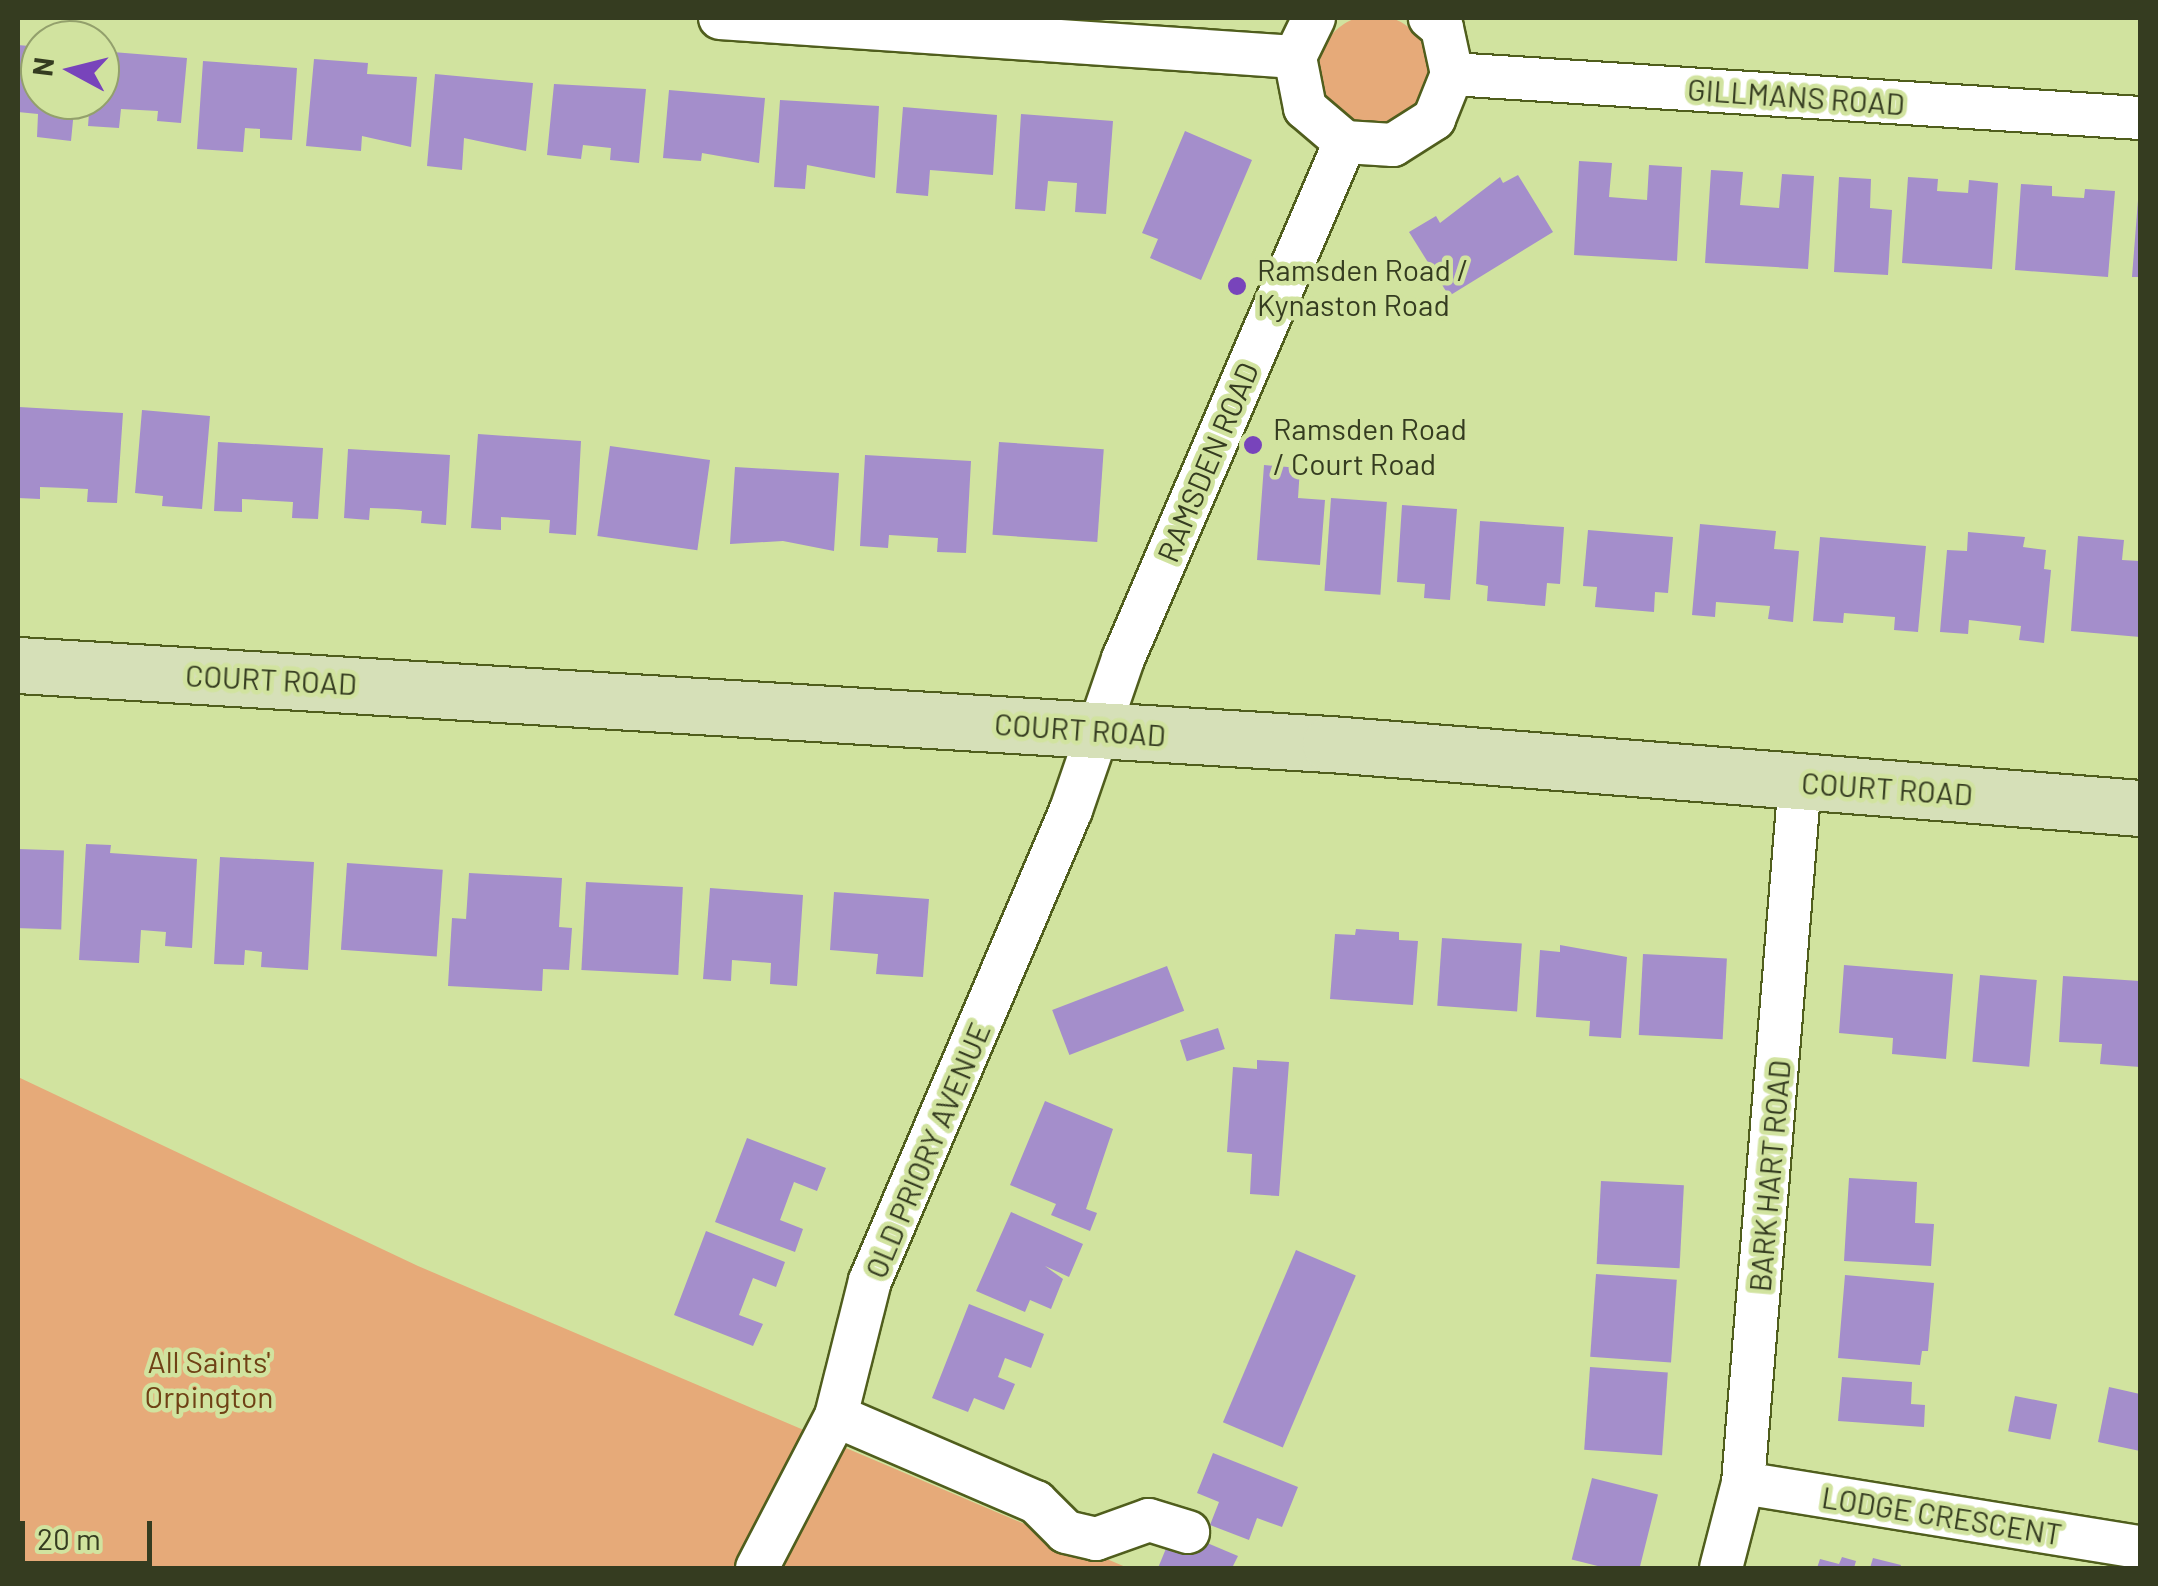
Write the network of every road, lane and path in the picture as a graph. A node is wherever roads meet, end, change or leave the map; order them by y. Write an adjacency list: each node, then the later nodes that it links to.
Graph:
1 (720, 18): 4 (street)
2 (1314, 18): 4 (street)
3 (1430, 18): 5 (street)
4 (1295, 57): 7 (street)
5 (1452, 74): 6 (street, GILLMANS ROAD); 7 (street)
6 (2140, 118)
7 (1345, 142): 9 (street, RAMSDEN ROAD)
8 (18, 665): 9 (main road, COURT ROAD)
9 (1098, 730): 10 (main road, COURT ROAD); 12 (street, OLD PRIORY AVENUE)
10 (1800, 781): 11 (main road, COURT ROAD); 13 (street, BARK HART ROAD)
11 (2140, 808)
12 (836, 1416): 14 (street); 16 (street, OLD PRIORY AVENUE)
13 (1743, 1483): 15 (street, LODGE CRESCENT); 17 (street, BARK HART ROAD)
14 (1188, 1532)
15 (2140, 1546)
16 (757, 1568)
17 (1721, 1568)

